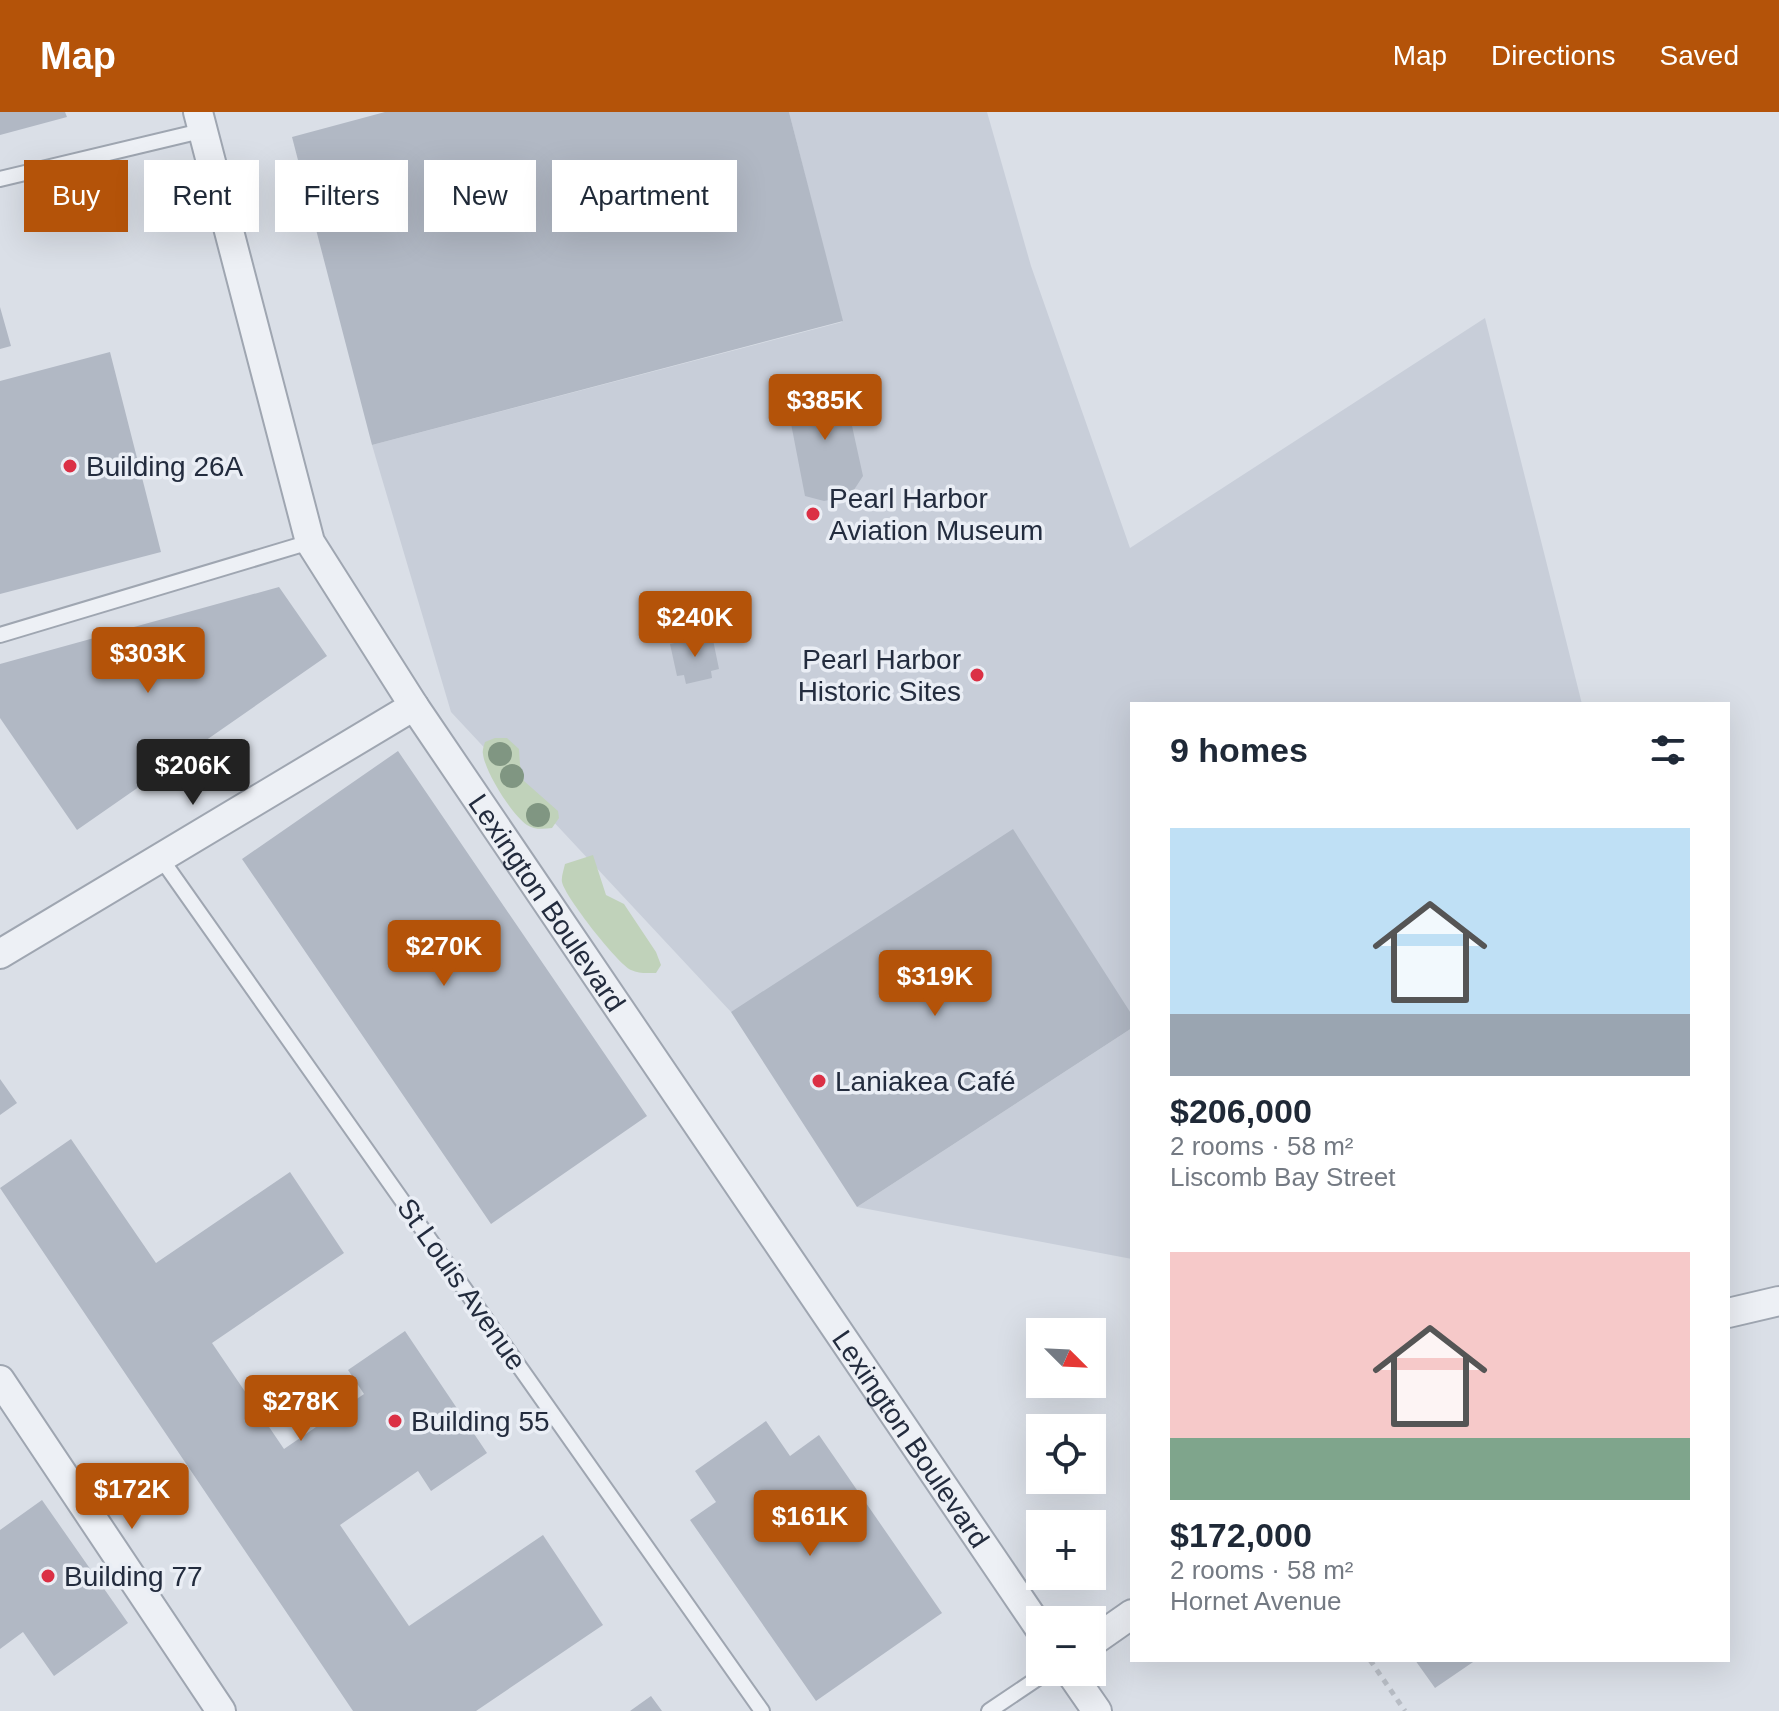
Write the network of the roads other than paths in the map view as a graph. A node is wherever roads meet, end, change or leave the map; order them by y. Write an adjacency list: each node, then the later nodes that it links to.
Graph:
1 (200, 121): 2 (lane); 3 (street, Lexington Boulevard)
2 (0, 179)
3 (310, 542): 4 (lane); 5 (street, Lexington Boulevard)
4 (0, 635)
5 (414, 706): 6 (street); 11 (street, Lexington Boulevard)
6 (160, 857): 7 (street); 17 (lane, St Louis Avenue)
7 (0, 954)
8 (1779, 1301): 9 (street)
9 (1730, 1313)
10 (0, 1380): 16 (street)
11 (1026, 1608)
12 (1130, 1615): 13 (street)
13 (1106, 1632)
14 (1026, 1686): 18 (lane)
15 (1080, 1686): 19 (street)
16 (221, 1711)
17 (762, 1711)
18 (989, 1711)
19 (1097, 1711)

